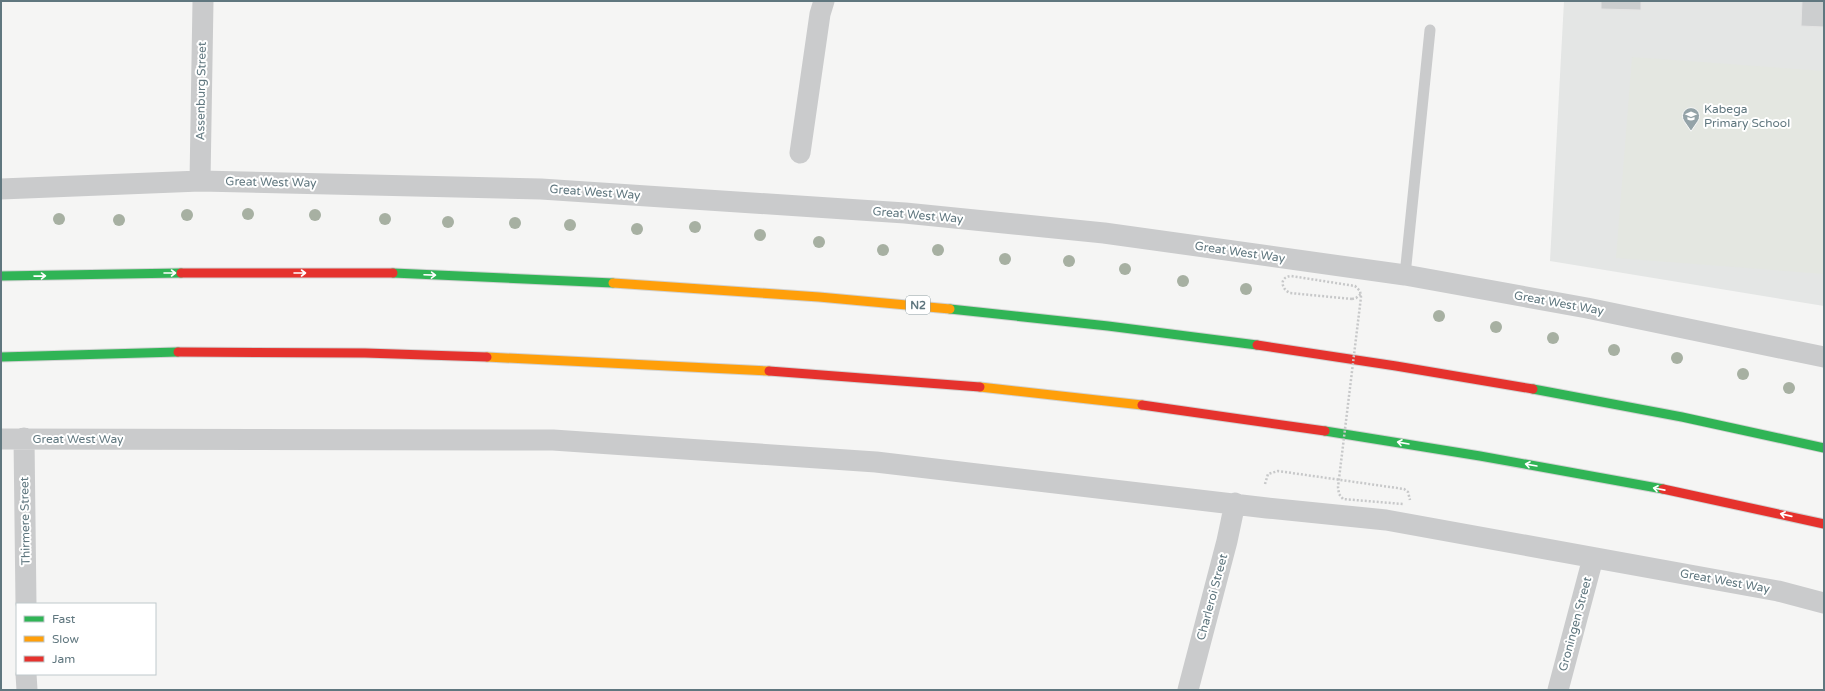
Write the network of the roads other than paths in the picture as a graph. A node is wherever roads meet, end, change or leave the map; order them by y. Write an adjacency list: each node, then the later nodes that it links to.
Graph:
1 (203, 1): 5 (street, Assenburg Street)
2 (824, 1): 4 (street)
3 (1430, 30): 7 (lane)
4 (800, 153)
5 (200, 181): 6 (street, Great West Way); 7 (street, Great West Way)
6 (1, 189)
7 (1405, 275): 10 (street, Great West Way)
8 (1, 276): 13 (highway, N2, one-way to 13)
9 (1, 357): 15 (highway, one-way to 9)
10 (1824, 357)
11 (24, 438): 12 (street, Great West Way); 14 (street, Great West Way); 17 (street, Thirmere Street)
12 (1, 439)
13 (1824, 448)
14 (1235, 503): 16 (street, Great West Way); 21 (street, Charleroi Street)
15 (1824, 524)
16 (1593, 558): 18 (street, Great West Way); 22 (street, Groningen Street)
17 (26, 603)
18 (1824, 603)
19 (26, 675): 20 (street)
20 (27, 690)
21 (1188, 690)
22 (1558, 690)

